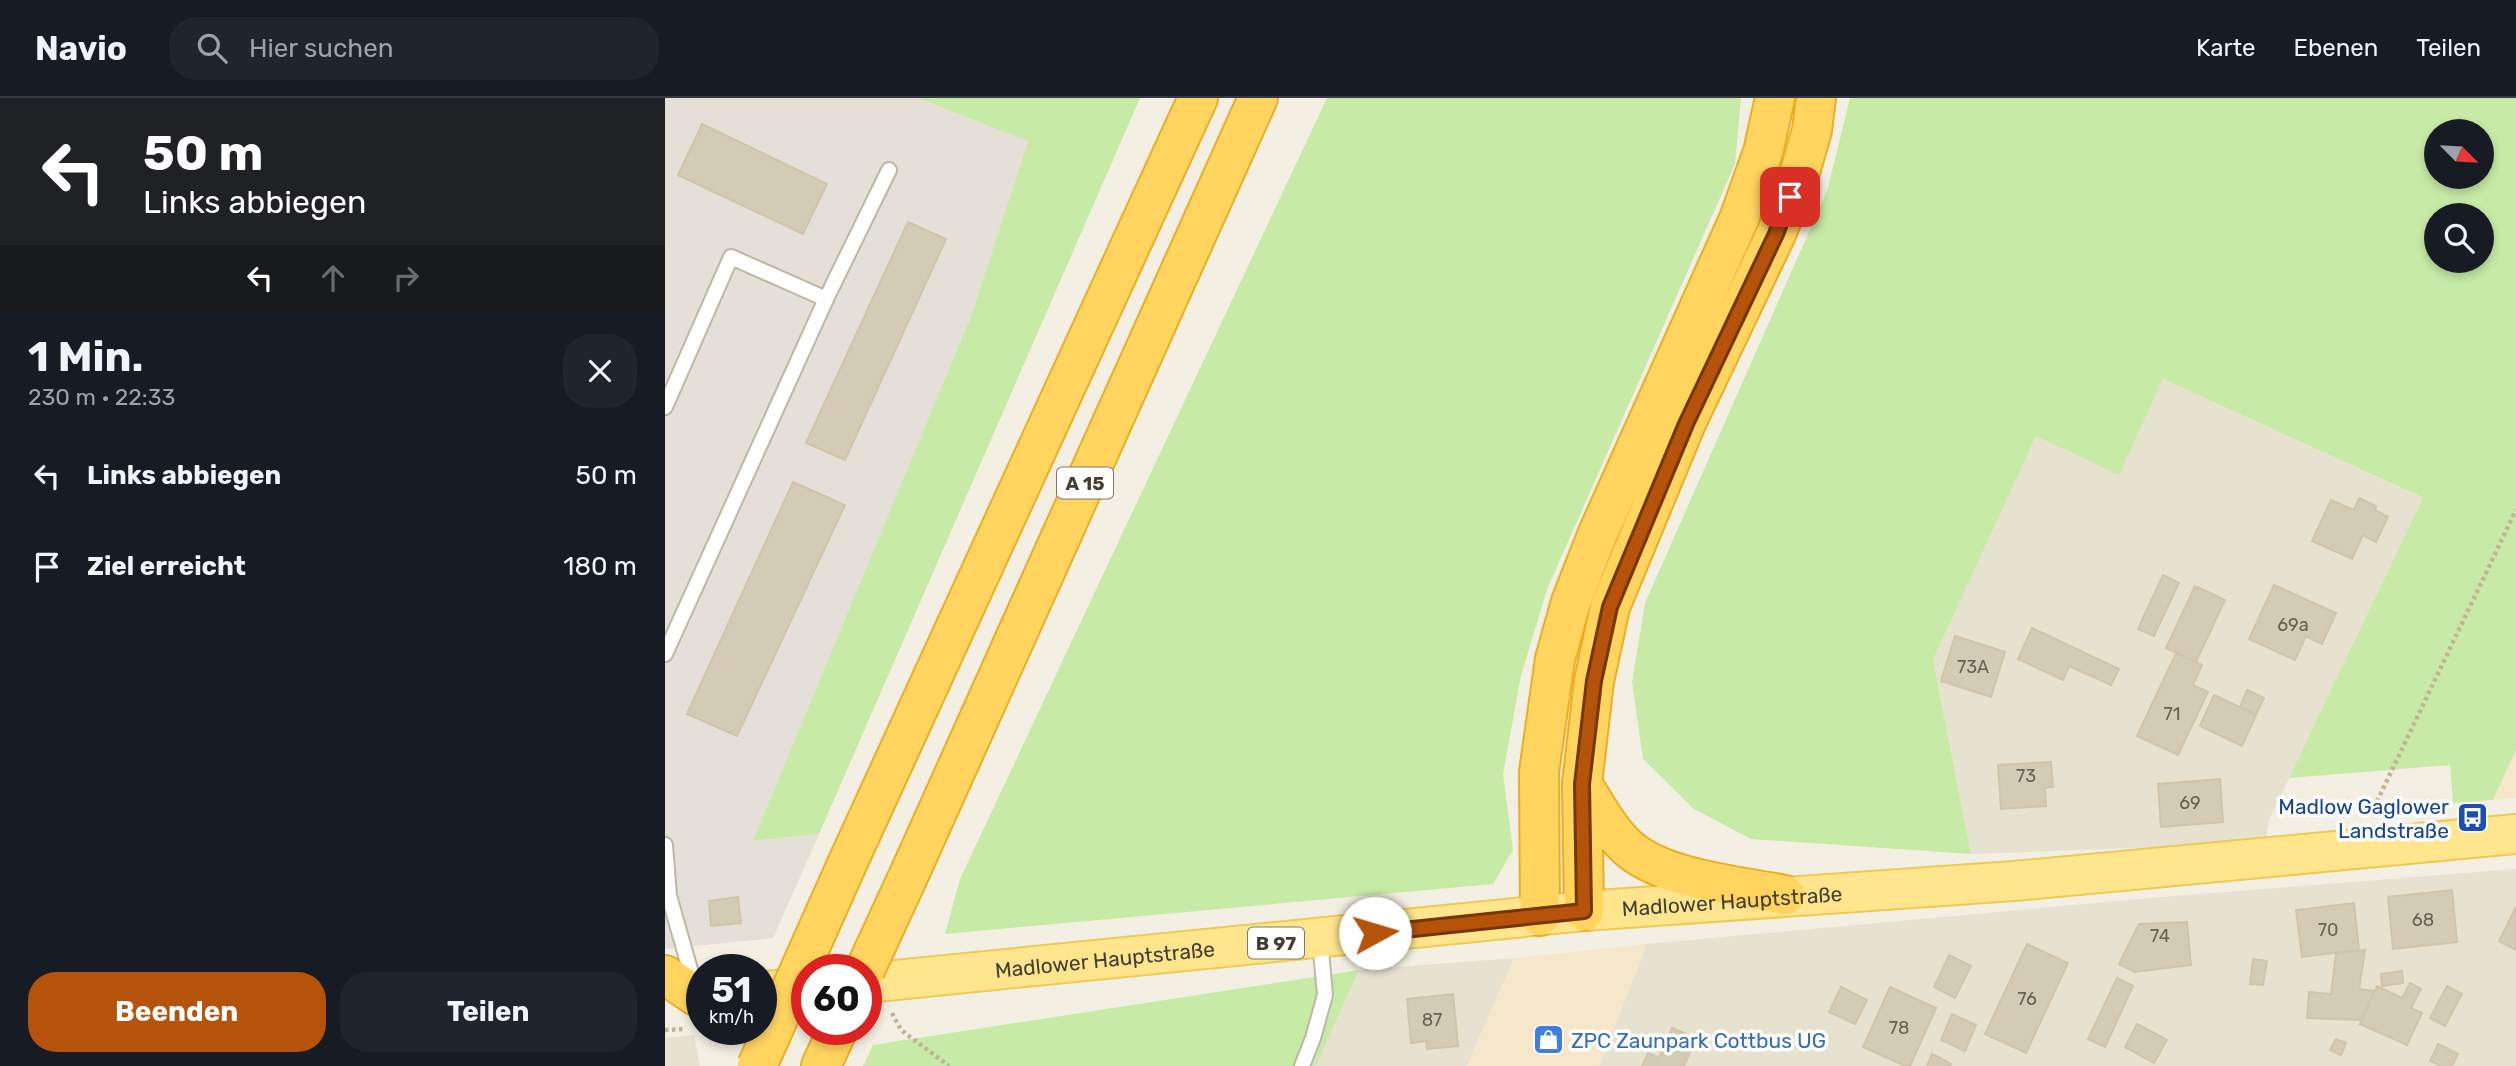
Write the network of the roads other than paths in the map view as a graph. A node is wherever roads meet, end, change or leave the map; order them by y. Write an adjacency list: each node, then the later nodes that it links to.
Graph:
1 (1198, 98): 5 (highway, A 15)
2 (1258, 98): 19 (highway, A 15, bridge)
3 (1775, 98): 16 (highway)
4 (1816, 98): 10 (highway)
5 (1184, 116): 23 (highway, A 15, bridge)
6 (889, 170): 7 (lane)
7 (826, 299): 8 (lane); 9 (lane)
8 (665, 407)
9 (665, 654)
10 (1582, 784): 13 (highway); 15 (highway)
11 (2516, 834): 13 (main road, Madlower Hauptstraße)
12 (665, 845): 14 (lane)
13 (1785, 895): 15 (main road, Madlower Hauptstraße)
14 (667, 896): 18 (lane)
15 (1584, 911): 16 (main road, Madlower Hauptstraße)
16 (1541, 916): 17 (main road, Madlower Hauptstraße / B 97)
17 (1320, 938): 21 (main road, Madlower Hauptstraße / B 97); 24 (lane)
18 (686, 954)
19 (872, 954)
20 (665, 975): 22 (highway)
21 (882, 982)
22 (686, 995)
23 (757, 1066)
24 (1301, 1066)

